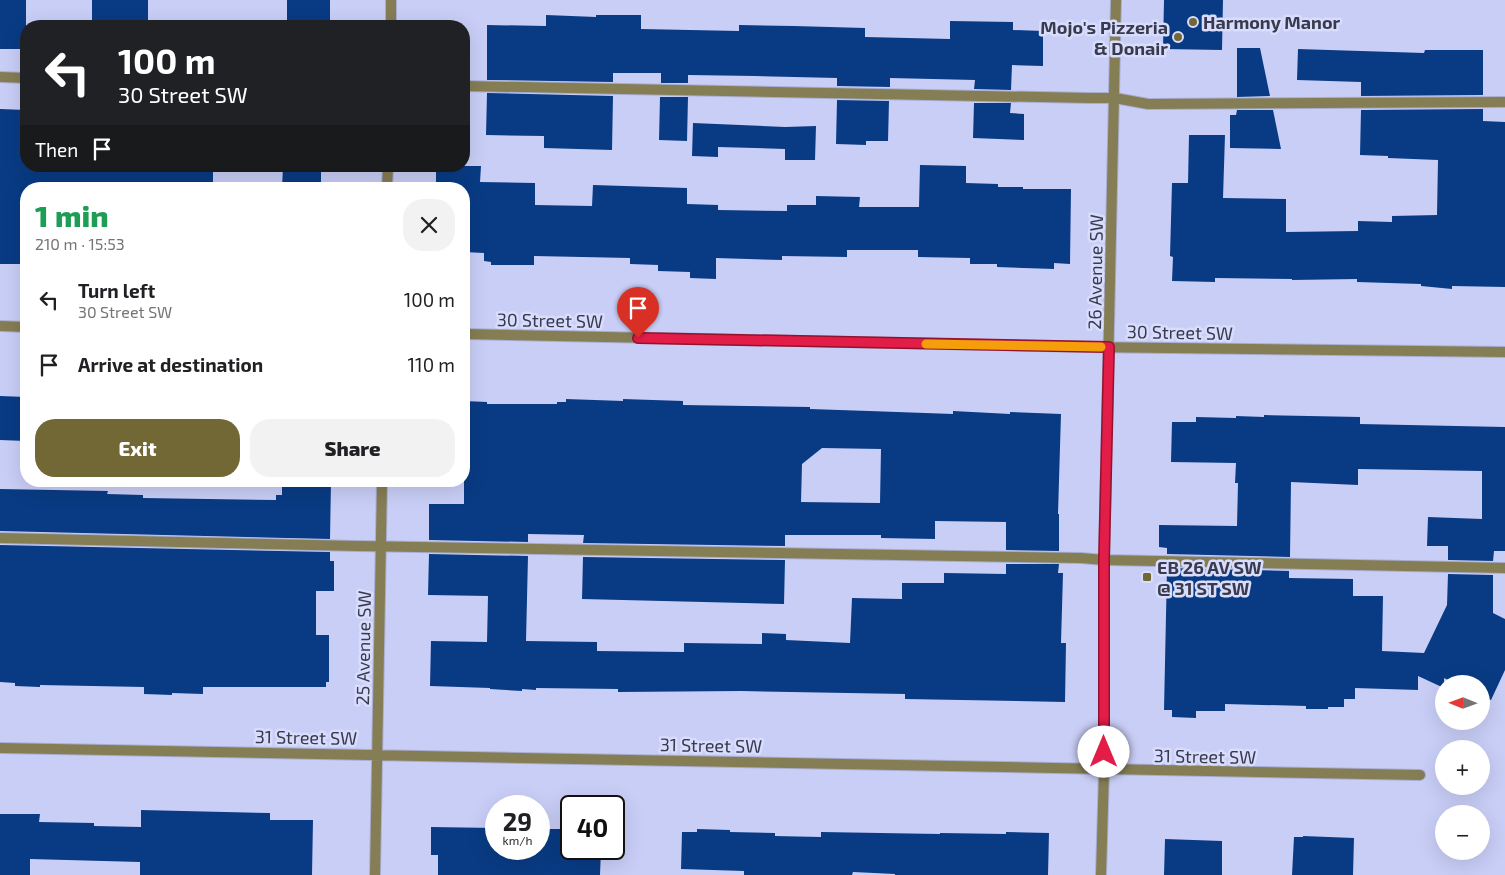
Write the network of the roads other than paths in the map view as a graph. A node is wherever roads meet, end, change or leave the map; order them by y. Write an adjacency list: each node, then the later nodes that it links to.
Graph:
1 (391, 0): 3 (street)
2 (1116, 0): 7 (street, 26 Avenue SW)
3 (391, 20)
4 (0, 77): 5 (street)
5 (20, 78)
6 (470, 86): 7 (street)
7 (1115, 98): 8 (street); 12 (street, 26 Avenue SW)
8 (1505, 102)
9 (0, 326): 10 (street)
10 (20, 327)
11 (470, 334): 12 (street, 30 Street SW)
12 (1109, 347): 13 (street, 30 Street SW); 17 (street, 26 Avenue SW)
13 (1505, 352)
14 (382, 487): 16 (street, 25 Avenue SW)
15 (0, 538): 16 (street)
16 (381, 546): 17 (street); 20 (street, 25 Avenue SW)
17 (1104, 560): 18 (street); 21 (street, 26 Avenue SW)
18 (1505, 568)
19 (0, 748): 20 (street, 31 Street SW)
20 (377, 754): 21 (street, 31 Street SW); 23 (street, 25 Avenue SW)
21 (1104, 771): 22 (street, 31 Street SW); 24 (street, 26 Avenue SW)
22 (1420, 775)
23 (375, 875)
24 (1101, 875)

